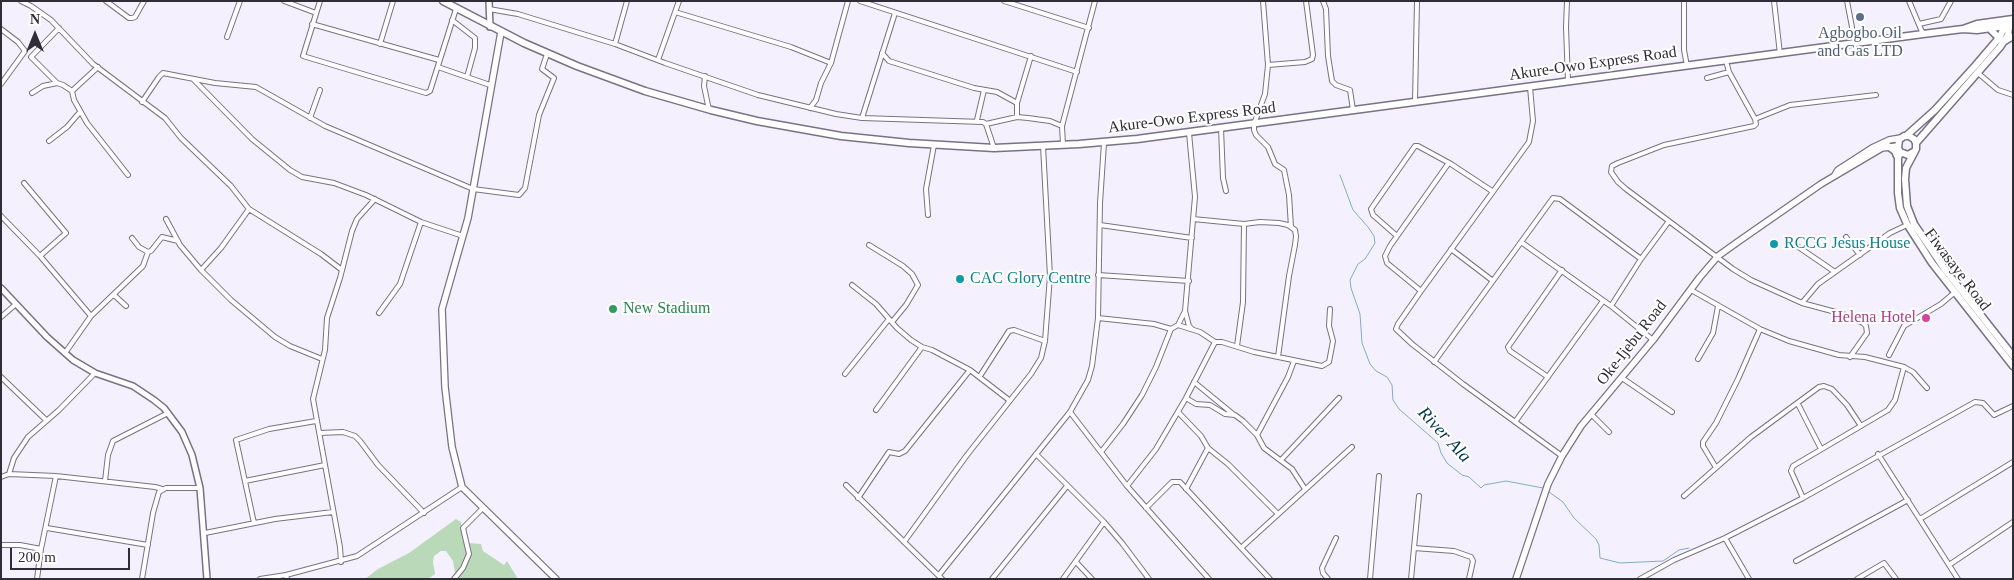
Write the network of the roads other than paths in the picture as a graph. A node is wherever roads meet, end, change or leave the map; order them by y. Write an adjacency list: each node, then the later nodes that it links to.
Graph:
1 (21, 1): 37 (street)
2 (106, 1): 3 (street)
3 (144, 1)
4 (240, 1): 45 (street)
5 (284, 1): 30 (street)
6 (320, 1): 30 (street)
7 (393, 1): 48 (street)
8 (443, 1): 27 (main road, Akure-Owo Express Road)
9 (489, 1): 28 (street)
10 (621, 1): 26 (street)
11 (679, 1): 29 (street)
12 (848, 1): 58 (street)
13 (860, 1): 31 (street)
14 (1004, 1): 38 (street)
15 (1095, 1): 38 (street)
16 (1263, 1): 59 (street)
17 (1306, 1): 59 (street)
18 (1323, 1): 87 (street)
19 (1417, 1): 83 (street)
20 (1567, 1): 71 (street)
21 (1684, 1): 60 (street)
22 (1774, 1): 52 (street)
23 (1847, 1): 47 (street)
24 (1909, 1): 35 (street)
25 (1950, 1): 35 (street)
26 (627, 2): 49 (street)
27 (456, 8): 32 (street); 36 (main road, Akure-Owo Express Road)
28 (490, 9): 36 (street); 49 (street)
29 (675, 12): 55 (street); 58 (street)
30 (316, 13): 34 (street)
31 (895, 13): 51 (street); 53 (street)
32 (452, 20): 54 (street); 67 (street)
33 (2010, 22): 39 (main road, Akure-Owo Express Road); 41 (main road, Akure-Owo Express Road); 46 (main road)
34 (312, 24): 48 (street); 62 (street)
35 (1919, 24): 43 (street)
36 (490, 26): 42 (main road, Akure-Owo Express Road)
37 (59, 28): 61 (street); 72 (street)
38 (1089, 28): 64 (street)
39 (1989, 28): 41 (main road, Akure-Owo Express Road); 46 (main road)
40 (1, 29): 73 (street)
41 (1963, 29): 43 (main road, Akure-Owo Express Road)
42 (500, 32): 50 (main road, Akure-Owo Express Road); 74 (main road)
43 (1923, 34): 47 (main road, Akure-Owo Express Road)
44 (2013, 36): 46 (main road)
45 (227, 37)
46 (2001, 40): 66 (main road); 99 (main road)
47 (1855, 43): 52 (main road, Akure-Owo Express Road)
48 (380, 44): 54 (street)
49 (615, 44): 55 (street)
50 (548, 54): 86 (main road, Akure-Owo Express Road); 114 (street)
51 (882, 54): 56 (street); 63 (street)
52 (1780, 54): 57 (main road, Akure-Owo Express Road)
53 (1031, 56): 64 (street); 84 (street)
54 (439, 60): 62 (street)
55 (658, 60): 68 (street)
56 (889, 61): 63 (street); 77 (street)
57 (1726, 61): 60 (main road, Akure-Owo Express Road); 65 (street)
58 (831, 63): 85 (street)
59 (1268, 65): 95 (street)
60 (1687, 66): 71 (main road, Akure-Owo Express Road)
61 (98, 67): 78 (street); 82 (street)
62 (438, 67): 67 (street)
63 (878, 67): 91 (street)
64 (1076, 72): 96 (street)
65 (1729, 72): 69 (street); 92 (street)
66 (1978, 73): 81 (street); 102 (main road)
67 (467, 76): 74 (street)
68 (705, 76): 85 (street); 86 (street)
69 (1707, 78)
70 (193, 79): 82 (street); 90 (street); 117 (street)
71 (1568, 82): 75 (main road, Akure-Owo Express Road)
72 (57, 83): 78 (street); 79 (street)
73 (1, 84)
74 (490, 85): 114 (main road)
75 (1530, 87): 83 (main road, Akure-Owo Express Road); 116 (street)
76 (320, 90): 90 (street)
77 (984, 90): 84 (street); 93 (street)
78 (72, 92): 88 (street)
79 (32, 93)
80 (1876, 95): 92 (street)
81 (2013, 95)
82 (142, 102): 118 (street)
83 (1415, 102): 87 (main road, Akure-Owo Express Road)
84 (1017, 103): 89 (street)
85 (810, 108): 91 (street)
86 (710, 110): 103 (main road, Akure-Owo Express Road)
87 (1353, 110): 95 (main road, Akure-Owo Express Road)
88 (80, 112): 100 (street); 111 (street)
89 (1017, 117): 94 (street); 96 (street)
90 (310, 118): 114 (street)
91 (862, 118): 93 (street)
92 (1755, 119): 123 (street)
93 (977, 120): 94 (street)
94 (986, 124): 107 (street)
95 (1254, 124): 97 (main road, Akure-Owo Express Road); 128 (street)
96 (1062, 126): 104 (street)
97 (1221, 128): 98 (main road, Akure-Owo Express Road); 115 (street)
98 (1189, 132): 101 (main road, Akure-Owo Express Road); 122 (street)
99 (1904, 137): 102 (main road); 109 (main road); 112 (main road)
100 (49, 141)
101 (1104, 143): 104 (main road, Akure-Owo Express Road); 127 (street)
102 (1916, 143): 108 (main road, Fiwasaye Road)
103 (934, 145): 107 (main road, Akure-Owo Express Road); 119 (street)
104 (1063, 145): 105 (main road, Akure-Owo Express Road)
105 (1043, 146): 107 (main road, Akure-Owo Express Road); 175 (street)
106 (1888, 146): 109 (main road); 109 (main road); 112 (main road)
107 (994, 148)
108 (1915, 151): 109 (main road); 181 (main road, Fiwasaye Road)
109 (1899, 152): 126 (main road, Fiwasaye Road)
110 (1448, 164): 116 (street); 130 (street); 130 (street)
111 (128, 175)
112 (1835, 175): 142 (main road, Oke-Ijebu Road)
113 (24, 183): 141 (street)
114 (473, 189): 129 (main road)
115 (1226, 191)
116 (1492, 191): 138 (street)
117 (375, 199): 124 (street); 145 (street)
118 (250, 209): 144 (street); 145 (street)
119 (928, 215)
120 (1, 216): 141 (street)
121 (166, 219): 134 (street)
122 (1192, 219): 125 (street); 133 (street)
123 (1669, 221): 142 (street); 143 (street)
124 (421, 222): 129 (street); 165 (street)
125 (1244, 224): 128 (street); 177 (street)
126 (1907, 224): 140 (street); 155 (main road, Fiwasaye Road)
127 (1100, 225): 133 (street); 148 (street)
128 (1291, 227): 182 (street)
129 (462, 236): 240 (main road)
130 (1397, 236): 154 (street)
131 (1846, 237): 140 (street)
132 (132, 238): 139 (street)
133 (1192, 238): 149 (street)
134 (178, 242): 139 (street); 144 (street)
135 (1521, 242): 143 (street); 146 (street); 150 (street)
136 (869, 245): 169 (street)
137 (1797, 246): 147 (street)
138 (1451, 249): 150 (street); 154 (street)
139 (148, 252): 156 (street)
140 (1860, 255): 147 (street)
141 (40, 256): 166 (street)
142 (1718, 256): 153 (main road, Oke-Ijebu Road); 158 (street)
143 (1641, 260): 161 (street)
144 (201, 270): 184 (street)
145 (342, 270): 184 (street)
146 (1562, 270): 157 (street); 195 (street)
147 (1836, 272): 158 (street)
148 (1098, 275): 149 (street); 168 (street)
149 (1189, 281): 164 (street)
150 (1493, 281): 187 (street)
151 (852, 285): 169 (street)
152 (1, 288): 159 (street)
153 (1691, 290): 162 (street); 174 (main road, Oke-Ijebu Road)
154 (1421, 291): 187 (street)
155 (1954, 293): 180 (street); 188 (main road, Fiwasaye Road)
156 (114, 296): 160 (street); 166 (street)
157 (1602, 300): 161 (street); 195 (street)
158 (1802, 303): 183 (street)
159 (16, 304): 167 (street); 179 (street)
160 (126, 306)
161 (1611, 306): 174 (street)
162 (1718, 306): 172 (street); 185 (street)
163 (1330, 309): 186 (street)
164 (1185, 311): 170 (street); 173 (street)
165 (379, 314)
166 (92, 316): 179 (street)
167 (1, 317)
168 (1098, 318): 171 (street); 207 (street)
169 (891, 320): 178 (street); 192 (street)
170 (1178, 325): 171 (street); 173 (street)
171 (1171, 329): 223 (street)
172 (1760, 329): 183 (street); 230 (street)
173 (1194, 331): 176 (street)
174 (1654, 340): 196 (main road, Oke-Ijebu Road)
175 (1045, 341): 193 (street); 203 (street)
176 (1215, 342): 177 (street); 198 (street)
177 (1237, 346): 182 (street)
178 (922, 347): 190 (street); 206 (street)
179 (65, 353): 191 (street)
180 (1889, 355)
181 (2013, 356)
182 (1278, 357): 186 (street)
183 (1850, 357): 189 (street)
184 (322, 359): 214 (street)
185 (1698, 359)
186 (1294, 361): 219 (street)
187 (1434, 362): 215 (street)
188 (2013, 366)
189 (1904, 367): 200 (street); 216 (street)
190 (970, 370): 193 (street); 247 (street)
191 (95, 373): 210 (street); 213 (street)
192 (845, 374)
193 (980, 376): 203 (street)
194 (1, 377): 197 (street)
195 (1548, 377): 215 (street)
196 (1622, 378): 209 (street); 212 (main road, Oke-Ijebu Road)
197 (6, 382): 199 (street); 213 (street)
198 (1194, 382): 201 (street); 211 (street)
199 (1, 386)
200 (1927, 388)
201 (1186, 398): 208 (street); 211 (street)
202 (1339, 398): 227 (street)
203 (1009, 400): 263 (street)
204 (1798, 404): 216 (street); 222 (street); 230 (street)
205 (2013, 406): 225 (street)
206 (876, 410)
207 (1070, 412): 223 (street); 224 (street)
208 (1178, 412): 221 (street); 239 (street)
209 (1672, 412)
210 (168, 413): 235 (street); 241 (street)
211 (1233, 414): 219 (street)
212 (1592, 415): 217 (street); 226 (main road, Oke-Ijebu Road)
213 (46, 420): 231 (street)
214 (316, 421): 218 (street); 236 (street)
215 (1516, 422): 226 (street)
216 (1861, 426): 222 (street)
217 (1609, 432)
218 (320, 433): 229 (street); 253 (street)
219 (1257, 435): 227 (street)
220 (1352, 447): 244 (street)
221 (1208, 448): 243 (street); 254 (street)
222 (1821, 448): 248 (street)
223 (1101, 452): 239 (street)
224 (1036, 454): 238 (street); 273 (street)
225 (1878, 454): 248 (street); 249 (street)
226 (1562, 456): 292 (main road, Oke-Ijebu Road)
227 (1281, 460): 244 (street)
228 (2013, 462): 255 (street)
229 (325, 465): 236 (street); 252 (street)
230 (1715, 466): 246 (street)
231 (9, 474): 232 (street); 234 (street)
232 (56, 476): 235 (street); 259 (street)
233 (1379, 476): 289 (street)
234 (1, 477)
235 (105, 481): 242 (street)
236 (246, 481): 258 (street)
237 (846, 485): 247 (street)
238 (1067, 486): 256 (street); 282 (street)
239 (1126, 486): 251 (street)
240 (462, 487): 250 (main road); 253 (street)
241 (200, 488): 242 (street); 260 (street)
242 (162, 489): 264 (street)
243 (1186, 489): 251 (street); 266 (street)
244 (1305, 489): 254 (street)
245 (1419, 496): 267 (street)
246 (1684, 496)
247 (858, 498): 263 (street)
248 (1803, 498): 262 (street)
249 (1908, 500): 255 (street); 269 (street)
250 (483, 508): 279 (street); 280 (main road)
251 (1146, 508): 286 (street)
252 (333, 512): 258 (street); 270 (street)
253 (424, 513): 270 (street)
254 (1278, 514): 266 (street)
255 (1920, 519): 272 (street)
256 (1104, 522): 271 (street); 285 (street)
257 (2013, 522): 272 (street)
258 (254, 523): 260 (street)
259 (47, 528): 264 (street); 268 (street)
260 (205, 533): 277 (street)
261 (1336, 538): 288 (street)
262 (1725, 538): 293 (street); 294 (street)
263 (904, 542): 273 (street)
264 (148, 544): 276 (street)
265 (1, 545): 268 (street)
266 (1241, 548): 287 (street)
267 (1414, 548): 290 (street); 291 (street)
268 (41, 549): 275 (street)
269 (1796, 561)
270 (341, 562): 274 (street)
271 (1076, 562): 283 (street); 284 (street)
272 (1949, 565): 297 (street)
273 (939, 575): 281 (street)
274 (287, 577): 278 (street)
275 (38, 579)
276 (142, 579)
277 (207, 579)
278 (260, 579)
279 (454, 579)
280 (556, 579)
281 (942, 579)
282 (992, 579)
283 (1063, 579)
284 (1092, 579)
285 (1148, 579)
286 (1209, 579)
287 (1270, 579)
288 (1328, 579)
289 (1370, 579)
290 (1411, 579)
291 (1469, 579)
292 (1516, 579)
293 (1640, 579)
294 (1749, 579)
295 (1858, 579): 296 (street)
296 (1896, 579)
297 (1958, 579)

